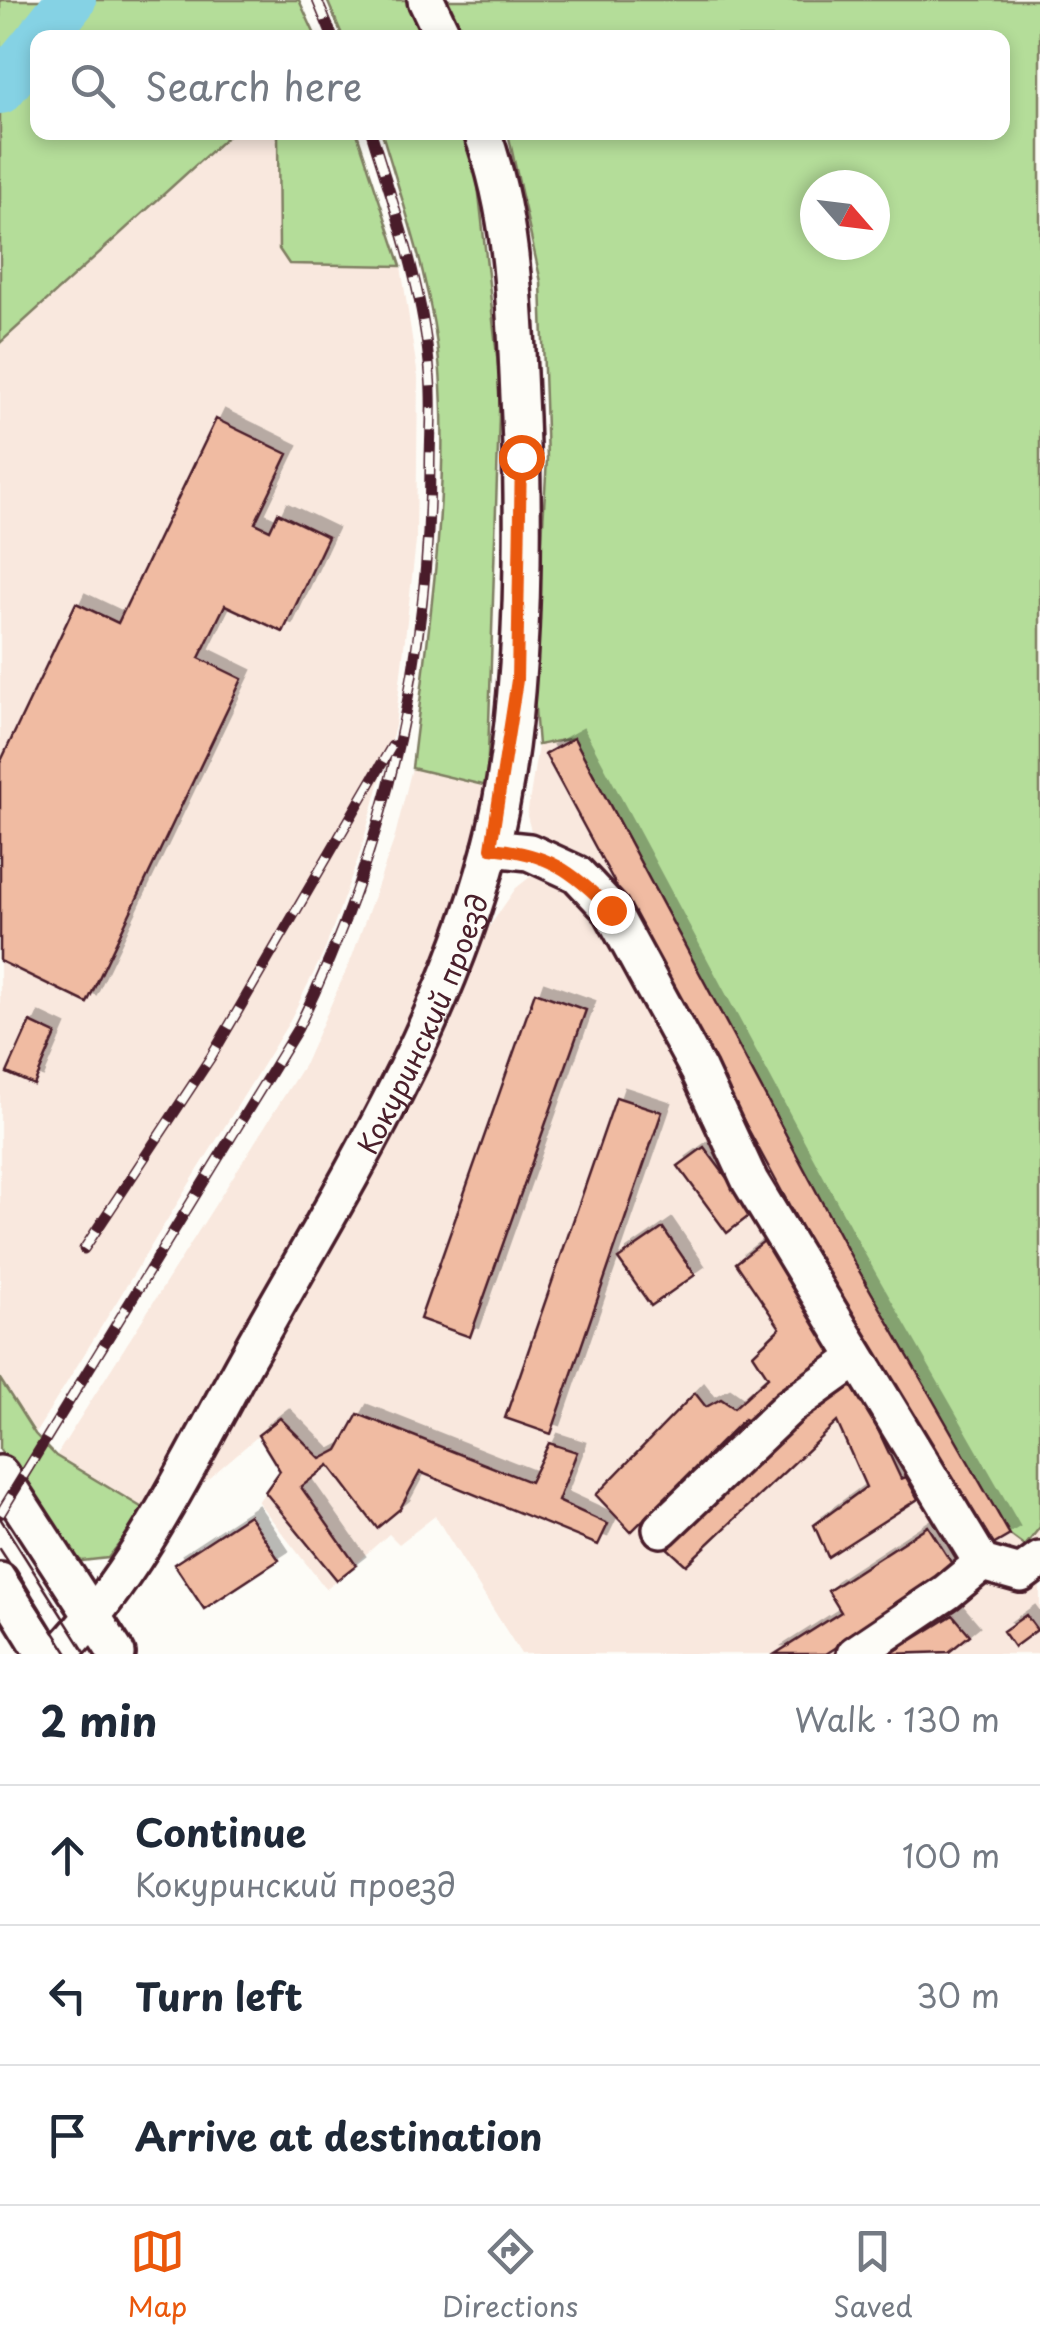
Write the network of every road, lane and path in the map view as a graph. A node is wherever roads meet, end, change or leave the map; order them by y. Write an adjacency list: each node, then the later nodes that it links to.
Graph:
1 (426, 0): 2 (street)
2 (440, 30)
3 (485, 140): 4 (street, Кокуринский проезд)
4 (491, 848): 5 (street); 11 (street, Кокуринский проезд)
5 (856, 1359): 7 (street); 9 (street)
6 (0, 1474): 11 (street)
7 (661, 1528)
8 (1040, 1560): 9 (street)
9 (982, 1563): 15 (street)
10 (0, 1581): 12 (street)
11 (93, 1618): 13 (street, Кокуринский проезд); 14 (street)
12 (45, 1654)
13 (59, 1654)
14 (117, 1654)
15 (855, 1654)

